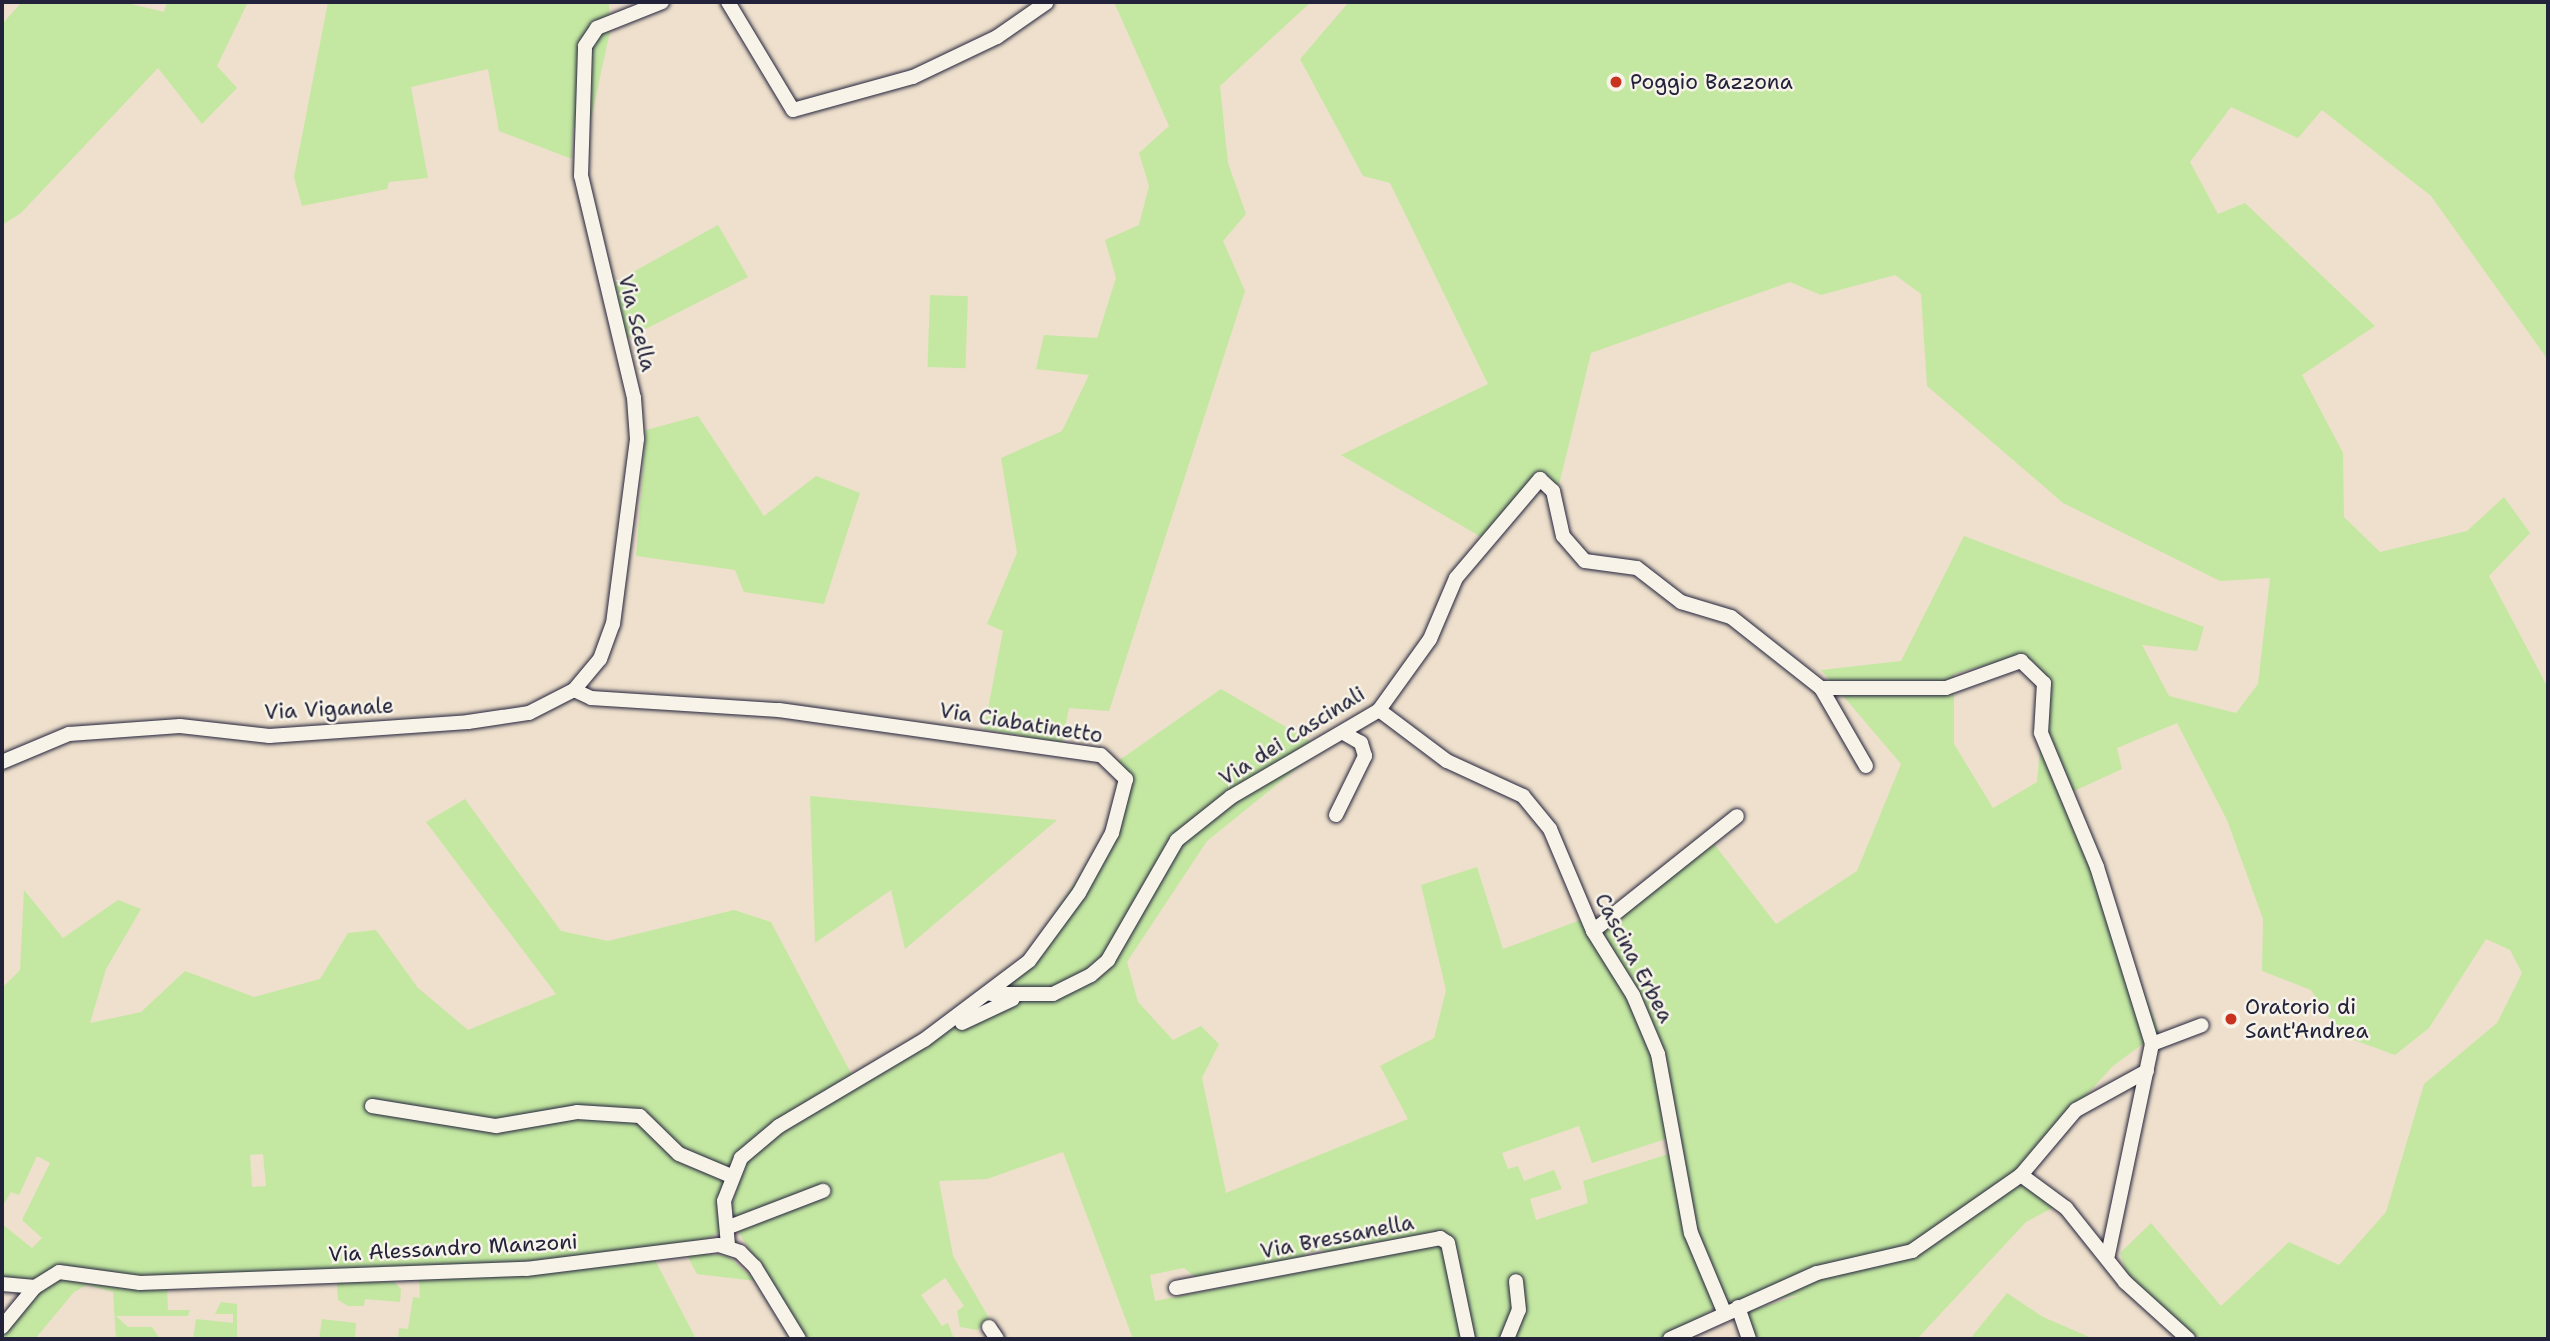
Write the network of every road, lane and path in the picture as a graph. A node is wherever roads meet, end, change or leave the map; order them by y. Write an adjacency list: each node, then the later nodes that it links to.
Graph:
1 (662, 2): 5 (street, Via Scella)
2 (728, 2): 3 (street)
3 (1046, 3)
4 (1821, 688): 6 (street, Via dei Cascinali); 9 (street); 17 (street)
5 (574, 690): 8 (street, Via Viganale); 13 (street, Via Ciabatinetto)
6 (1379, 710): 7 (street, Via dei Cascinali); 12 (street, Cascina Erbea)
7 (1344, 733): 10 (street); 14 (street, Via dei Cascinali)
8 (2, 762)
9 (1866, 766)
10 (1336, 815)
11 (1737, 816): 12 (street)
12 (1593, 931): 30 (street, Cascina Erbea)
13 (991, 994): 14 (street, Via dei Cascinali); 16 (street, Via Ciabatinetto)
14 (1013, 999): 16 (street, Via dei Cascinali)
15 (2202, 1025): 17 (street)
16 (923, 1041): 21 (street, Via Ciabatinetto)
17 (2152, 1044): 18 (street)
18 (2147, 1071): 20 (street); 25 (street)
19 (372, 1106): 21 (street)
20 (2021, 1175): 25 (street); 30 (street)
21 (731, 1176): 23 (street)
22 (823, 1191): 23 (street)
23 (729, 1227): 24 (street)
24 (728, 1245): 28 (street, Via Alessandro Manzoni); 32 (street)
25 (2108, 1255): 37 (street)
26 (1516, 1281): 34 (street)
27 (2, 1284): 28 (street)
28 (35, 1287): 31 (street, Via Alessandro Manzoni)
29 (1176, 1288): 33 (street, Via Bressanella)
30 (1732, 1311): 35 (street); 36 (street, Cascina Erbea)
31 (2, 1327)
32 (799, 1339)
33 (1468, 1339)
34 (1507, 1339)
35 (1670, 1339)
36 (1749, 1339)
37 (2188, 1339)

